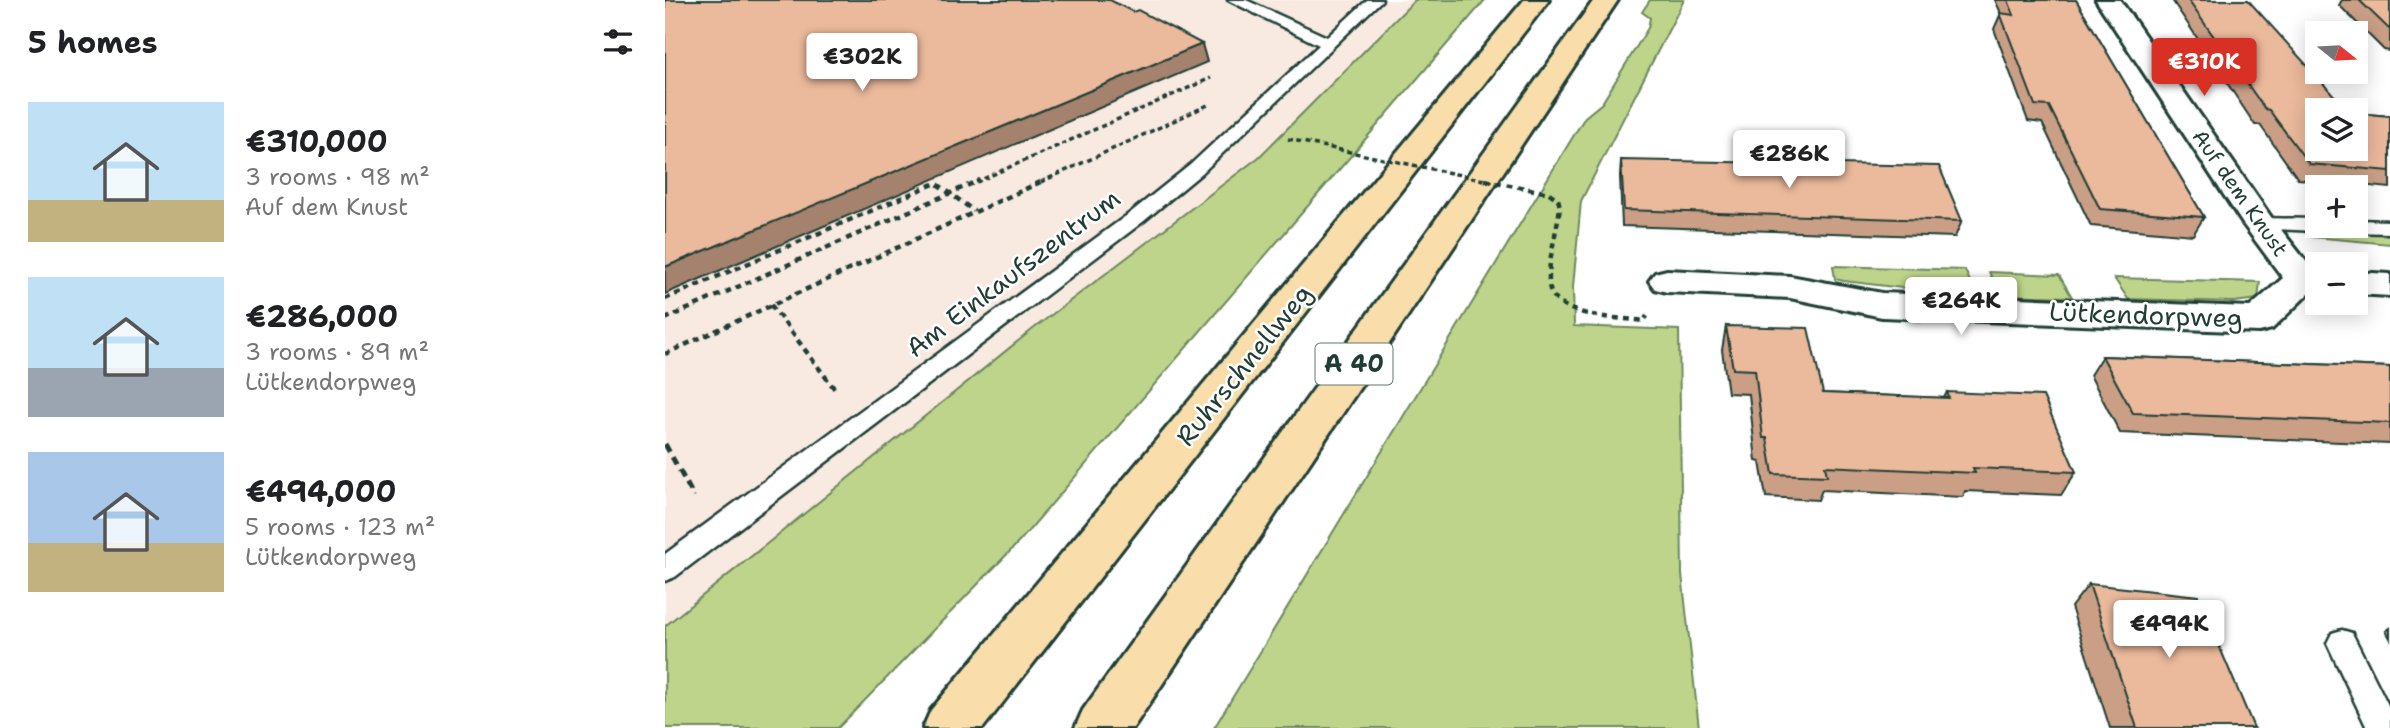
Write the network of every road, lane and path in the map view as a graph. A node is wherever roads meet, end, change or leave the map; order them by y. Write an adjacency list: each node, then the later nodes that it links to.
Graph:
1 (1235, 0): 6 (lane)
2 (1375, 0): 6 (lane, Am Einkaufszentrum)
3 (1537, 0): 31 (highway, Ruhrschnellweg)
4 (1606, 0): 32 (highway, A 40)
5 (2108, 0): 12 (street, Auf dem Knust)
6 (1330, 44): 29 (lane, Am Einkaufszentrum)
7 (1212, 78): 10 (path)
8 (1210, 104): 11 (path)
9 (1288, 139): 23 (path, bridge)
10 (951, 193): 11 (path); 21 (path); 24 (path)
11 (975, 211): 22 (path)
12 (2259, 224): 13 (lane); 16 (street, Auf dem Knust)
13 (2305, 225)
14 (2368, 226): 15 (lane)
15 (2390, 227)
16 (2305, 275)
17 (1667, 281): 18 (street, Lütkendorpweg)
18 (2305, 284)
19 (2368, 284): 20 (street)
20 (2390, 285)
21 (665, 299)
22 (771, 305): 25 (path); 26 (path)
23 (1598, 313)
24 (665, 319)
25 (665, 354)
26 (838, 393)
27 (665, 444): 28 (path)
28 (695, 497)
29 (665, 569)
30 (2342, 643): 33 (lane)
31 (950, 728)
32 (1103, 728)
33 (2383, 728)

